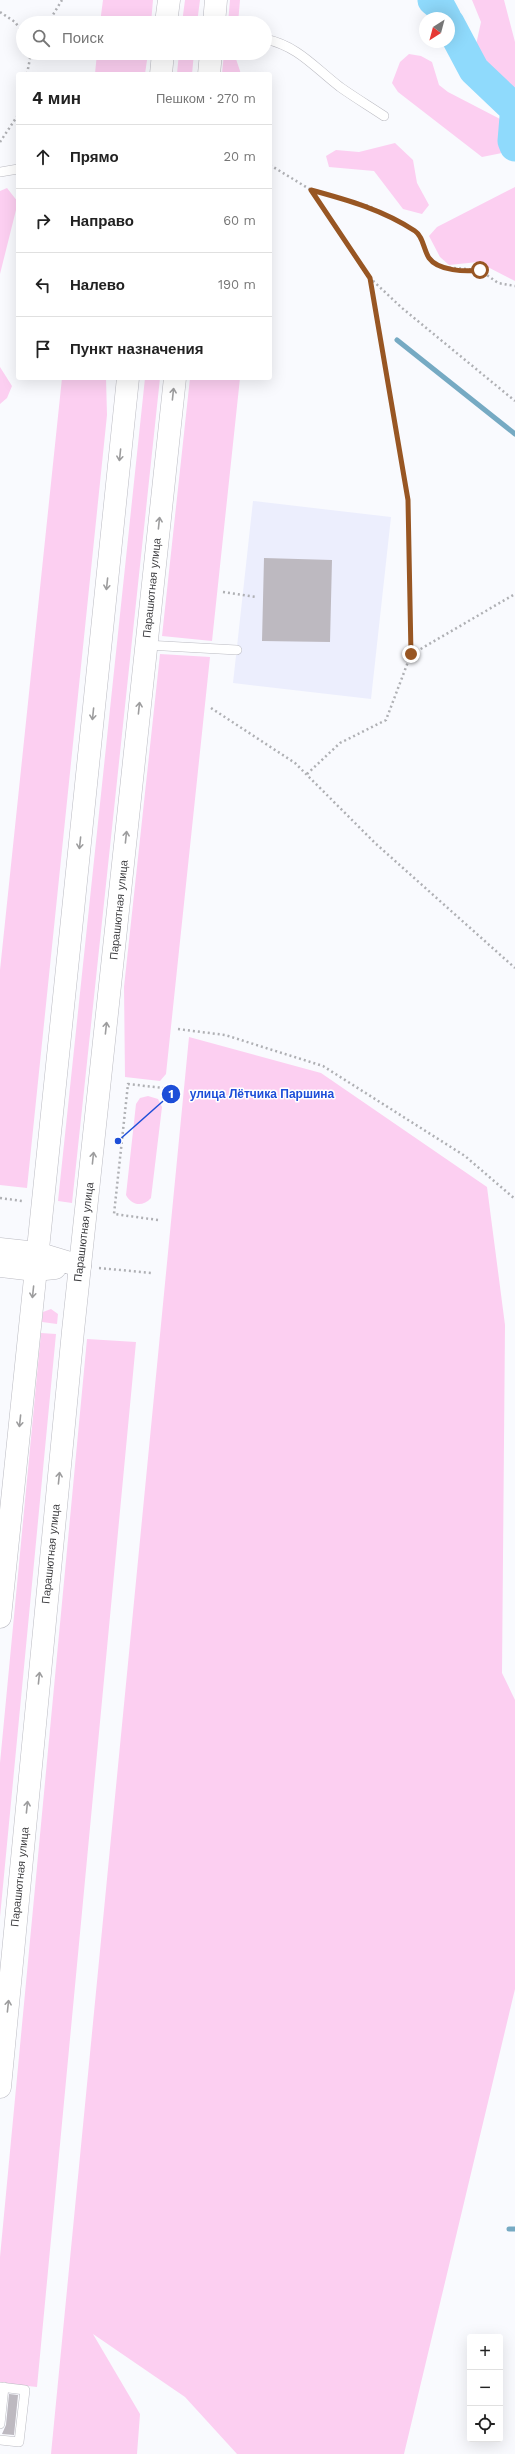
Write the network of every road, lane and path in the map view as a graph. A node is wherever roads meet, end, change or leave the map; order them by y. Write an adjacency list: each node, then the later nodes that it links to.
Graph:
1 (62, 0): 5 (path)
2 (169, 0): 6 (main road)
3 (216, 0): 7 (main road)
4 (0, 12): 8 (path)
5 (52, 16)
6 (167, 16)
7 (215, 16)
8 (16, 23)
9 (272, 40): 16 (lane)
10 (30, 60): 13 (path)
11 (162, 60): 14 (main road)
12 (210, 60): 15 (main road)
13 (27, 72)
14 (161, 72)
15 (208, 72)
16 (384, 116)
17 (16, 118): 18 (path)
18 (0, 142)
19 (272, 166): 22 (path)
20 (16, 169): 21 (lane)
21 (0, 172)
22 (311, 190): 23 (path); 24 (path)
23 (370, 278): 27 (path); 33 (path)
24 (515, 286)
25 (128, 380): 44 (main road, one-way to 44)
26 (175, 380): 31 (main road, Парашютная улица, one-way to 26)
27 (515, 400)
28 (223, 592): 30 (path)
29 (515, 594): 33 (path)
30 (256, 597)
31 (146, 645): 32 (lane); 46 (main road, Парашютная улица, one-way to 31)
32 (237, 650)
33 (411, 654): 35 (path)
34 (211, 708): 35 (path)
35 (307, 774): 36 (path)
36 (515, 968)
37 (178, 1029): 40 (path)
38 (172, 1089): 42 (path)
39 (0, 1198): 41 (path)
40 (515, 1199)
41 (22, 1201)
42 (158, 1220)
43 (0, 1249): 44 (main road)
44 (36, 1261): 45 (main road); 46 (main road); 48 (main road, one-way to 48)
45 (0, 1266)
46 (80, 1266): 47 (path); 50 (main road, Парашютная улица, one-way to 46)
47 (152, 1273)
48 (4, 1549): 49 (main road)
49 (0, 1617)
50 (0, 2087)
51 (2, 2387): 52 (lane); 53 (lane)
52 (0, 2424)
53 (0, 2440)

